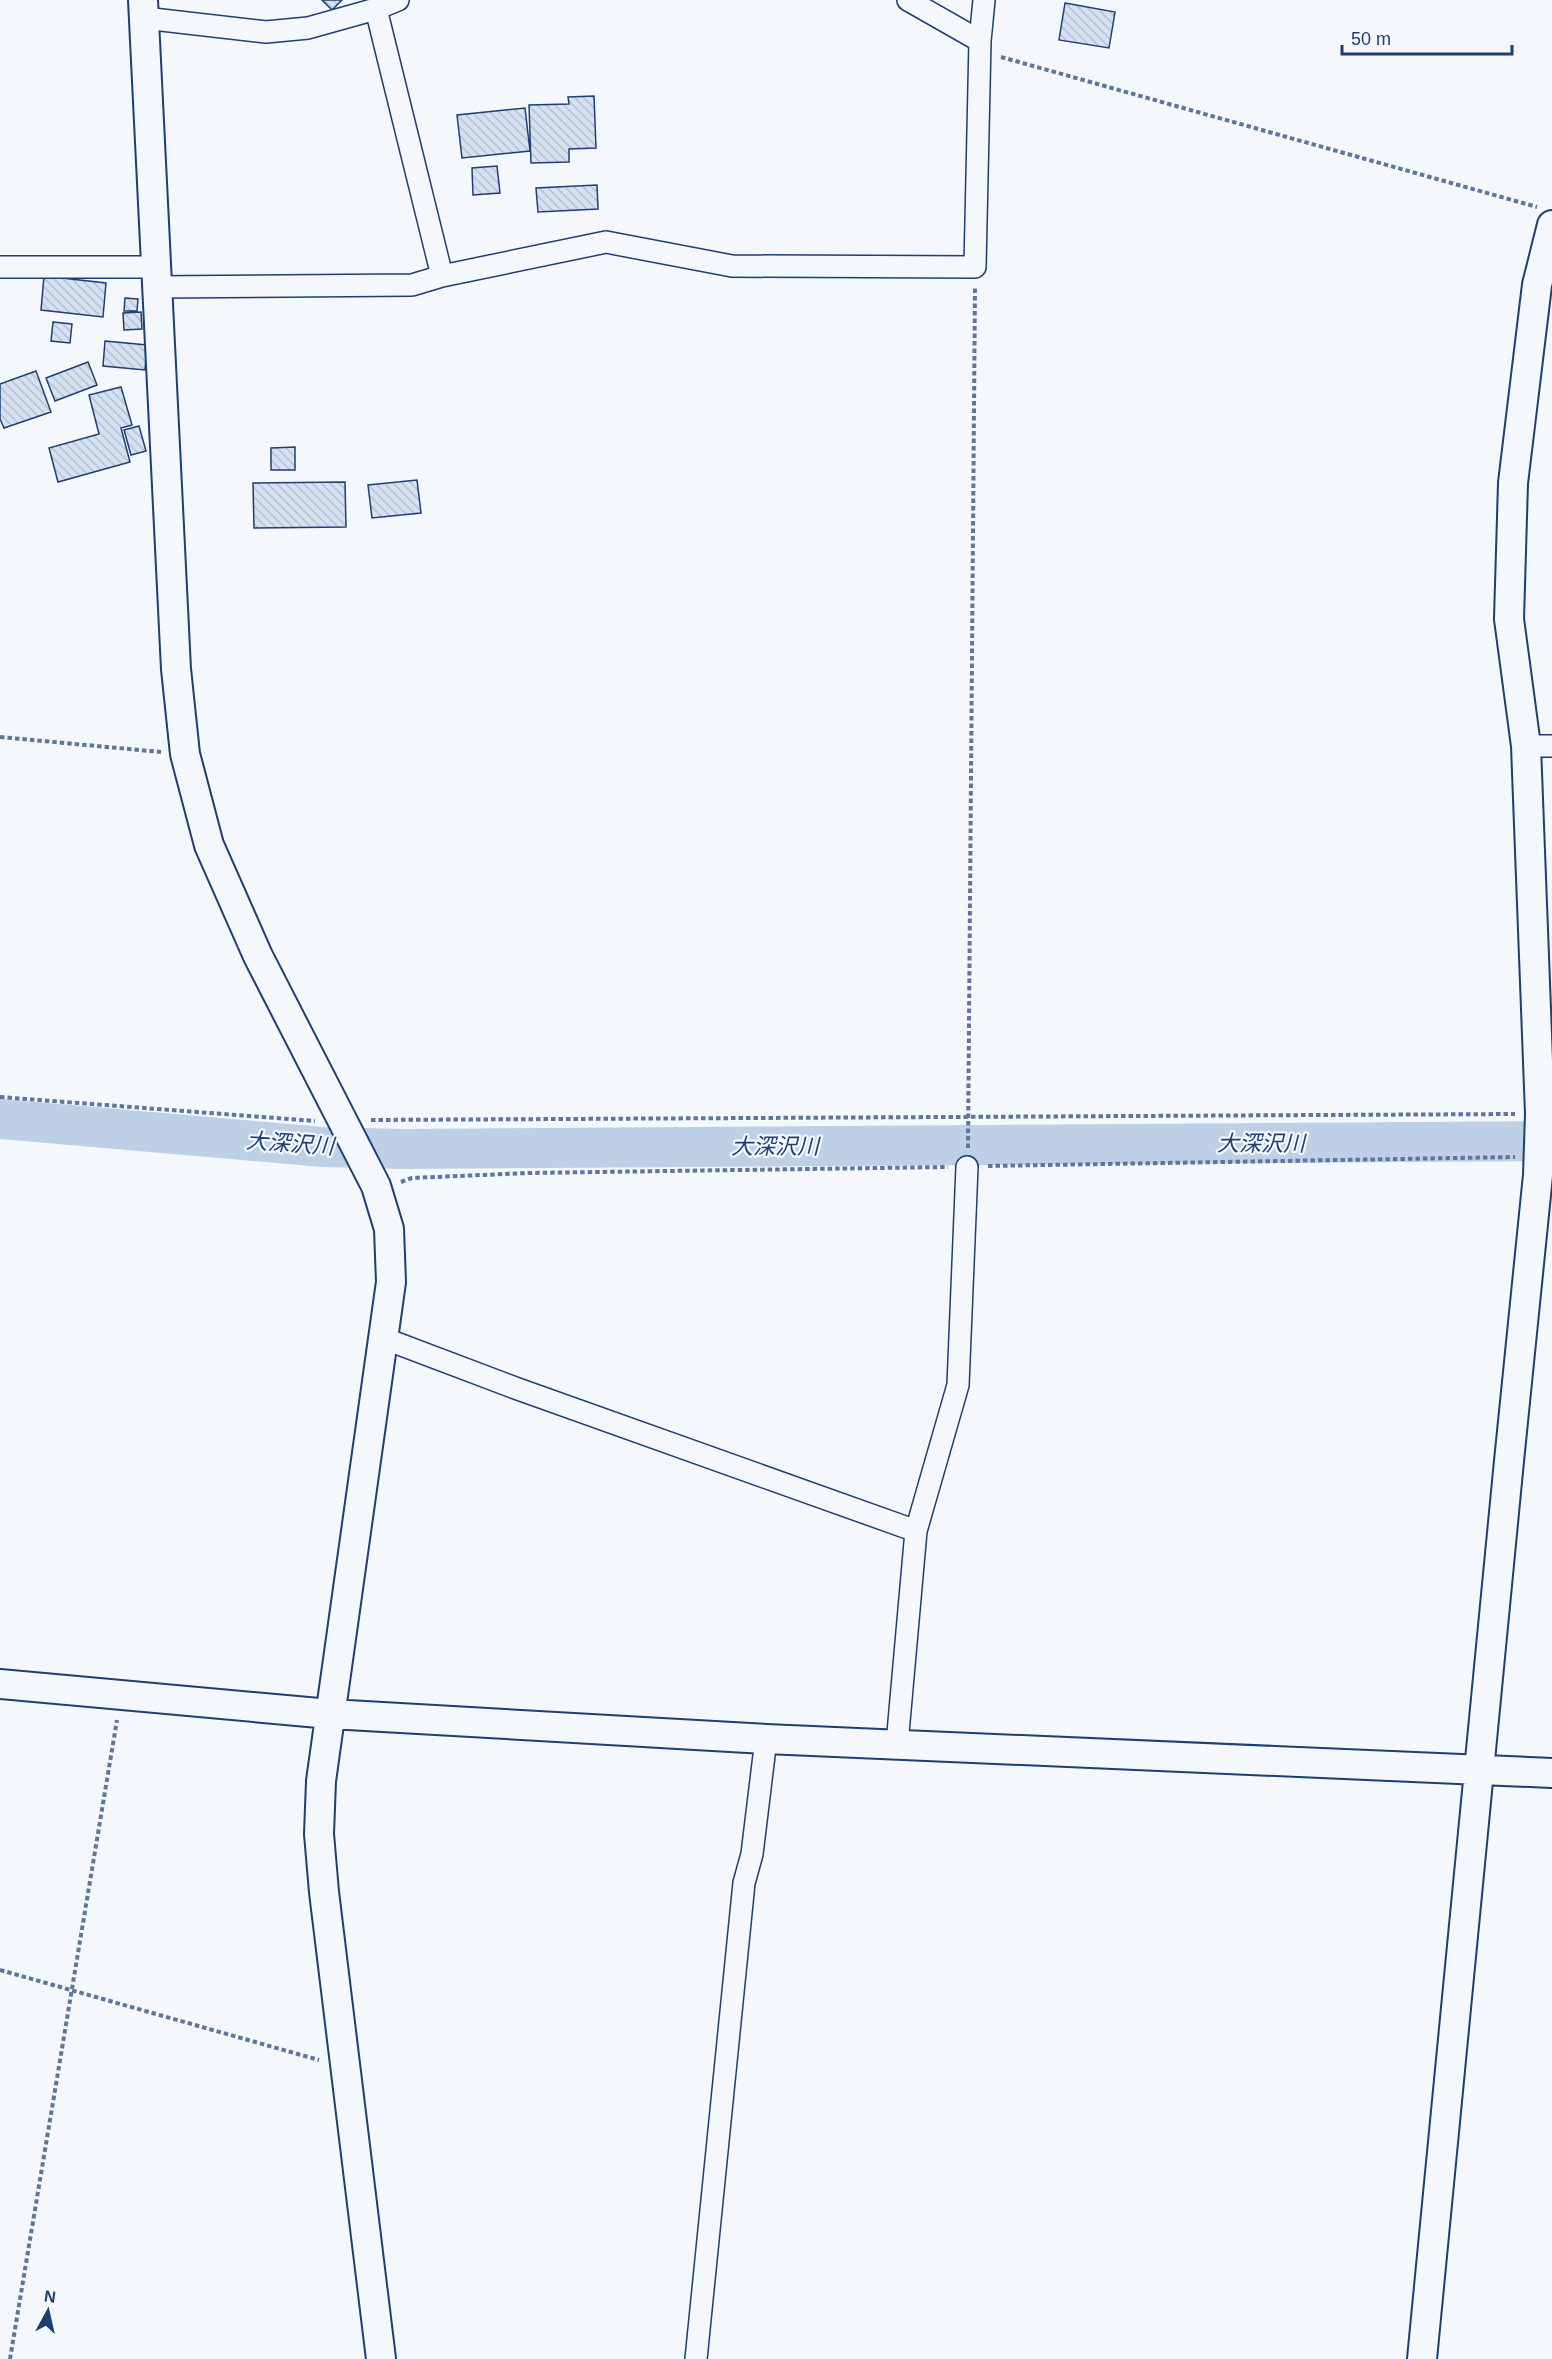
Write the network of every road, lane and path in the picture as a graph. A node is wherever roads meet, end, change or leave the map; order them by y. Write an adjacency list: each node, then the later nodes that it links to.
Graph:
1 (398, 0): 5 (street)
2 (908, 0): 6 (street)
3 (984, 0): 6 (street)
4 (143, 9): 5 (street); 11 (street)
5 (376, 9): 10 (street)
6 (980, 46): 7 (path); 9 (street)
7 (1546, 217): 13 (street)
8 (0, 267): 11 (street)
9 (975, 267): 10 (street); 17 (path)
10 (442, 276): 11 (street)
11 (155, 277): 14 (street)
12 (0, 737): 14 (path)
13 (1539, 746): 16 (street)
14 (185, 754): 18 (street)
15 (0, 1097): 18 (path)
16 (1540, 1114): 17 (path); 27 (street)
17 (969, 1116): 18 (path); 19 (path)
18 (344, 1120): 20 (street)
19 (967, 1167): 21 (street)
20 (383, 1338): 21 (street); 24 (street)
21 (916, 1531): 26 (street)
22 (0, 1684): 23 (street)
23 (121, 1696): 24 (street); 30 (path)
24 (330, 1714): 25 (street); 31 (street)
25 (766, 1739): 26 (street); 34 (street)
26 (897, 1744): 27 (street)
27 (1480, 1770): 28 (street); 35 (street)
28 (1552, 1773)
29 (0, 1970): 30 (path)
30 (72, 1991): 31 (path); 32 (path)
31 (345, 2068): 33 (street)
32 (10, 2359)
33 (381, 2359)
34 (696, 2359)
35 (1422, 2359)

